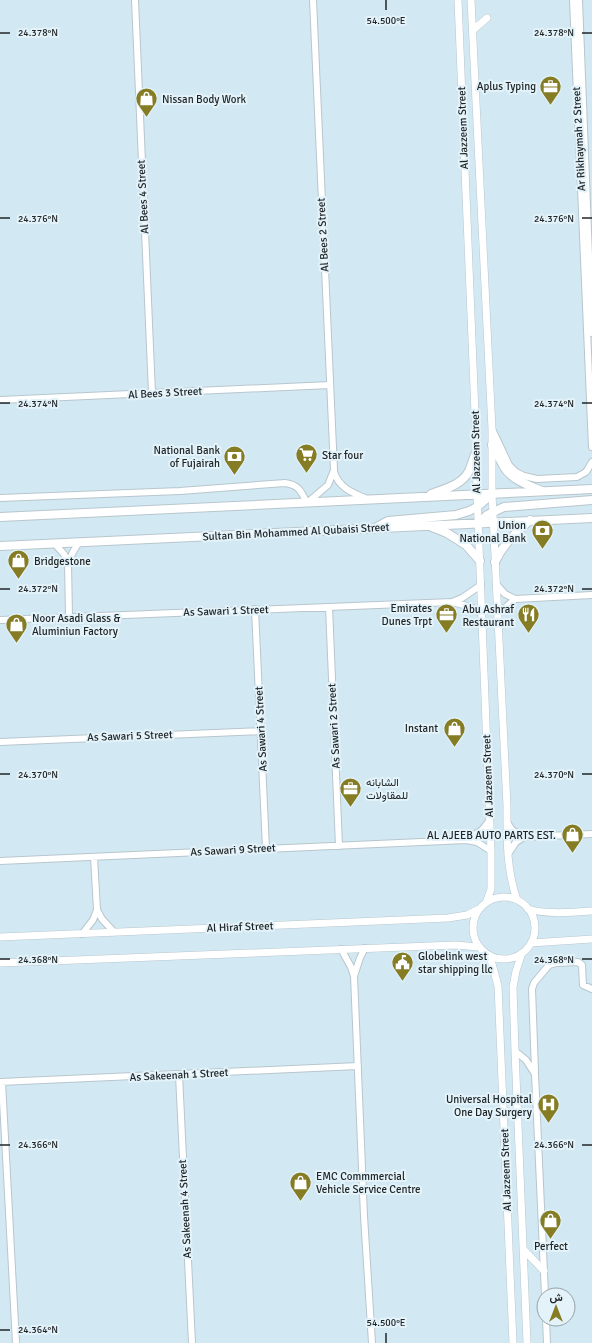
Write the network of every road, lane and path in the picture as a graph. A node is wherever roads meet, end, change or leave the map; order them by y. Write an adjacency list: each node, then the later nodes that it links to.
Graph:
1 (135, 0): 13 (street, Al Bees 4 Street)
2 (313, 0): 12 (street, Al Bees 2 Street)
3 (458, 0): 18 (street, Al Jazzeem Street)
4 (471, 0): 9 (street, Al Jazzeem Street)
5 (573, 0): 8 (street, Ar Rikhaymah 2 Street)
6 (579, 0): 8 (street, Ar Rikhaymah 2 Street)
7 (487, 18): 9 (street)
8 (577, 19): 10 (street, Ar Rikhaymah 2 Street)
9 (473, 30): 15 (street, Al Jazzeem Street)
10 (590, 333): 11 (street, Ar Rikhaymah 2 Street)
11 (591, 377): 17 (street)
12 (330, 385): 13 (street, Al Bees 3 Street); 20 (street, Al Bees 2 Street)
13 (152, 393): 14 (street, Al Bees 3 Street)
14 (0, 400)
15 (492, 429): 16 (street, Al Jazzeem Street); 19 (street)
16 (492, 445): 22 (main road); 24 (street, Al Jazzeem Street)
17 (592, 447)
18 (476, 452): 23 (street, Al Jazzeem Street); 25 (main road)
19 (592, 462)
20 (334, 470): 27 (street, Al Bees 2 Street); 29 (street, Al Bees 2 Street)
21 (592, 490): 22 (main road)
22 (545, 492): 24 (main road)
23 (477, 494): 24 (main road); 25 (main road); 30 (street, Al Jazzeem Street)
24 (492, 494): 30 (main road); 31 (street, Al Jazzeem Street)
25 (422, 497): 27 (main road)
26 (0, 498): 29 (street)
27 (369, 500): 29 (main road)
28 (592, 500): 31 (main road)
29 (307, 502): 32 (main road)
30 (478, 507): 36 (street, Al Jazzeem Street); 38 (main road)
31 (493, 511): 35 (street, Al Jazzeem Street); 36 (main road)
32 (0, 517)
33 (592, 518): 34 (main road, Sultan Bin Mohammed Al Qubaisi Street)
34 (530, 520): 35 (main road, Sultan Bin Mohammed Al Qubaisi Street); 43 (main road)
35 (493, 522): 36 (main road, Sultan Bin Mohammed Al Qubaisi Street); 43 (street, Al Jazzeem Street)
36 (478, 523): 37 (main road, Sultan Bin Mohammed Al Qubaisi Street); 42 (street, Al Jazzeem Street)
37 (430, 526): 38 (main road, Sultan Bin Mohammed Al Qubaisi Street); 42 (main road)
38 (374, 528): 39 (main road, Sultan Bin Mohammed Al Qubaisi Street)
39 (79, 542): 40 (main road, Sultan Bin Mohammed Al Qubaisi Street); 44 (street)
40 (54, 543): 41 (main road, Sultan Bin Mohammed Al Qubaisi Street); 44 (street)
41 (0, 546)
42 (480, 561): 45 (street, Al Jazzeem Street)
43 (495, 562): 46 (street, Al Jazzeem Street)
44 (68, 563): 54 (street)
45 (481, 585): 49 (street, As Sawari 1 Street); 52 (street, Al Jazzeem Street)
46 (497, 585): 48 (street); 53 (street, Al Jazzeem Street)
47 (592, 595): 48 (street)
48 (515, 599): 53 (street)
49 (452, 602): 50 (street, As Sawari 1 Street); 52 (street, As Sawari 1 Street)
50 (329, 607): 51 (street, As Sawari 1 Street); 63 (street, As Sawari 2 Street)
51 (255, 609): 54 (street, As Sawari 1 Street); 56 (street, As Sawari 4 Street)
52 (482, 614): 58 (street, Al Jazzeem Street)
53 (498, 614): 59 (street, Al Jazzeem Street)
54 (69, 617): 55 (street, As Sawari 1 Street)
55 (0, 620)
56 (260, 731): 57 (street, As Sawari 5 Street); 64 (street, As Sawari 4 Street)
57 (0, 742)
58 (489, 820): 62 (street); 65 (street, Al Jazzeem Street)
59 (507, 822): 61 (street); 66 (street, Al Jazzeem Street)
60 (592, 834): 61 (street)
61 (524, 837): 66 (street)
62 (466, 840): 63 (street, As Sawari 9 Street); 65 (street, As Sawari 9 Street)
63 (339, 846): 64 (street, As Sawari 9 Street)
64 (266, 849): 67 (street, As Sawari 9 Street)
65 (491, 851): 70 (street, Al Jazzeem Street)
66 (508, 855): 69 (street, Al Jazzeem Street)
67 (94, 857): 68 (street, As Sawari 9 Street); 73 (street)
68 (0, 861)
69 (517, 900): 70 (street); 72 (street)
70 (486, 903): 71 (street)
71 (479, 909): 75 (street, Al Hiraf Street); 82 (street)
72 (528, 909): 74 (street); 79 (street)
73 (98, 910): 75 (street); 76 (street)
74 (592, 911)
75 (114, 932): 76 (street, Al Hiraf Street)
76 (82, 934): 77 (street, Al Hiraf Street)
77 (0, 937)
78 (591, 940): 79 (street)
79 (531, 943): 83 (street)
80 (365, 948): 81 (street); 82 (street); 85 (street)
81 (341, 949): 84 (street); 85 (street)
82 (481, 949): 83 (street); 101 (street, Al Jazzeem Street)
83 (522, 953): 87 (street, Al Jazzeem Street)
84 (0, 963)
85 (354, 976): 90 (street)
86 (592, 988): 88 (street)
87 (515, 1051): 89 (street); 94 (street, Al Jazzeem Street)
88 (534, 1055): 89 (street); 91 (street)
89 (522, 1056): 91 (street)
90 (358, 1066): 92 (street, As Sakeenah 1 Street); 100 (street)
91 (535, 1074): 95 (street)
92 (179, 1075): 93 (street, As Sakeenah 1 Street); 99 (street, As Sakeenah 4 Street)
93 (1, 1082): 98 (street)
94 (524, 1250): 95 (street); 102 (street, Al Jazzeem Street)
95 (544, 1271): 96 (street)
96 (545, 1287)
97 (546, 1327): 103 (street)
98 (16, 1343)
99 (192, 1343)
100 (372, 1343)
101 (513, 1343)
102 (527, 1343)
103 (547, 1343)

